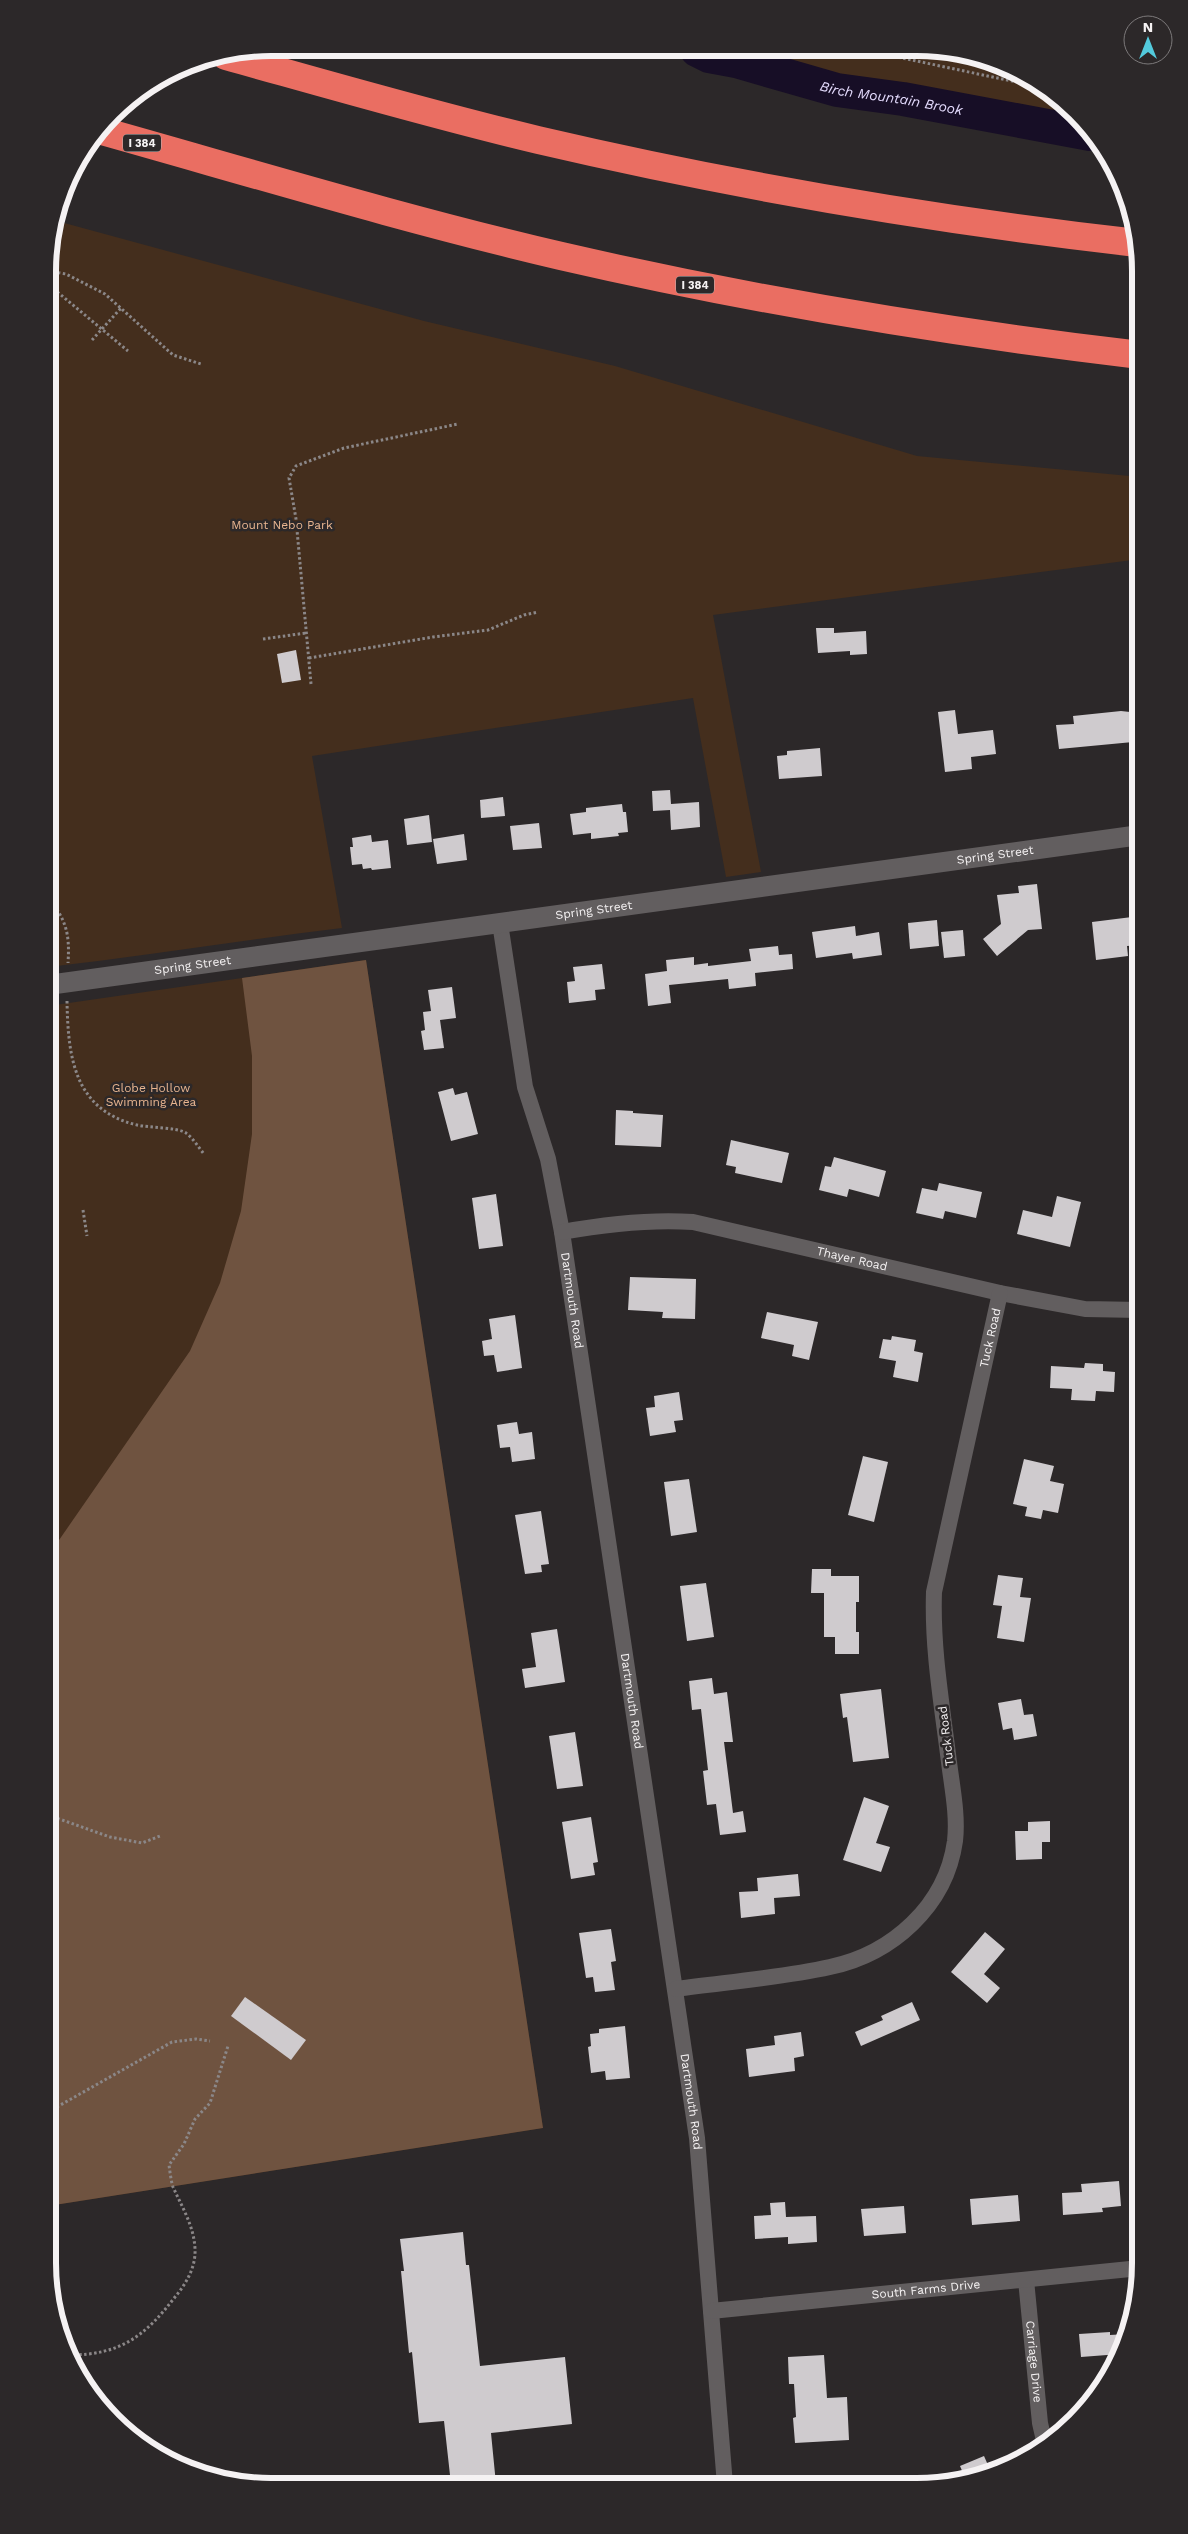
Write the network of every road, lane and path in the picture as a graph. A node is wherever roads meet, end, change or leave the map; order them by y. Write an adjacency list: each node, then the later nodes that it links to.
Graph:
1 (893, 56): 3 (path)
2 (236, 59): 5 (highway)
3 (1018, 81)
4 (108, 133): 12 (highway, I 384)
5 (1130, 242)
6 (56, 272): 8 (path)
7 (56, 291): 9 (path)
8 (122, 307): 9 (path); 13 (path)
9 (101, 329): 10 (path); 11 (path)
10 (92, 340)
11 (128, 351)
12 (1132, 353)
13 (201, 364)
14 (458, 424): 16 (path)
15 (538, 612): 18 (path)
16 (306, 633): 17 (path); 18 (path)
17 (263, 639)
18 (309, 658): 19 (path)
19 (311, 684)
20 (1132, 836): 22 (street, Spring Street)
21 (56, 907): 23 (path)
22 (500, 923): 23 (street, Spring Street); 26 (street, Dartmouth Road)
23 (57, 984): 24 (path)
24 (204, 1154)
25 (83, 1210): 27 (path)
26 (562, 1232): 28 (street, Thayer Road); 32 (street, Dartmouth Road)
27 (86, 1236)
28 (1000, 1293): 29 (street, Thayer Road); 32 (street, Tuck Road)
29 (1132, 1310)
30 (56, 1818): 31 (path)
31 (160, 1836)
32 (676, 1989): 38 (street, Dartmouth Road)
33 (210, 2041): 35 (path)
34 (228, 2046): 39 (path)
35 (56, 2107)
36 (1132, 2269): 37 (street, South Farms Drive)
37 (1026, 2280): 38 (street, South Farms Drive); 40 (street, Carriage Drive)
38 (711, 2311): 41 (street, Dartmouth Road)
39 (77, 2355)
40 (1043, 2436)
41 (724, 2478)

